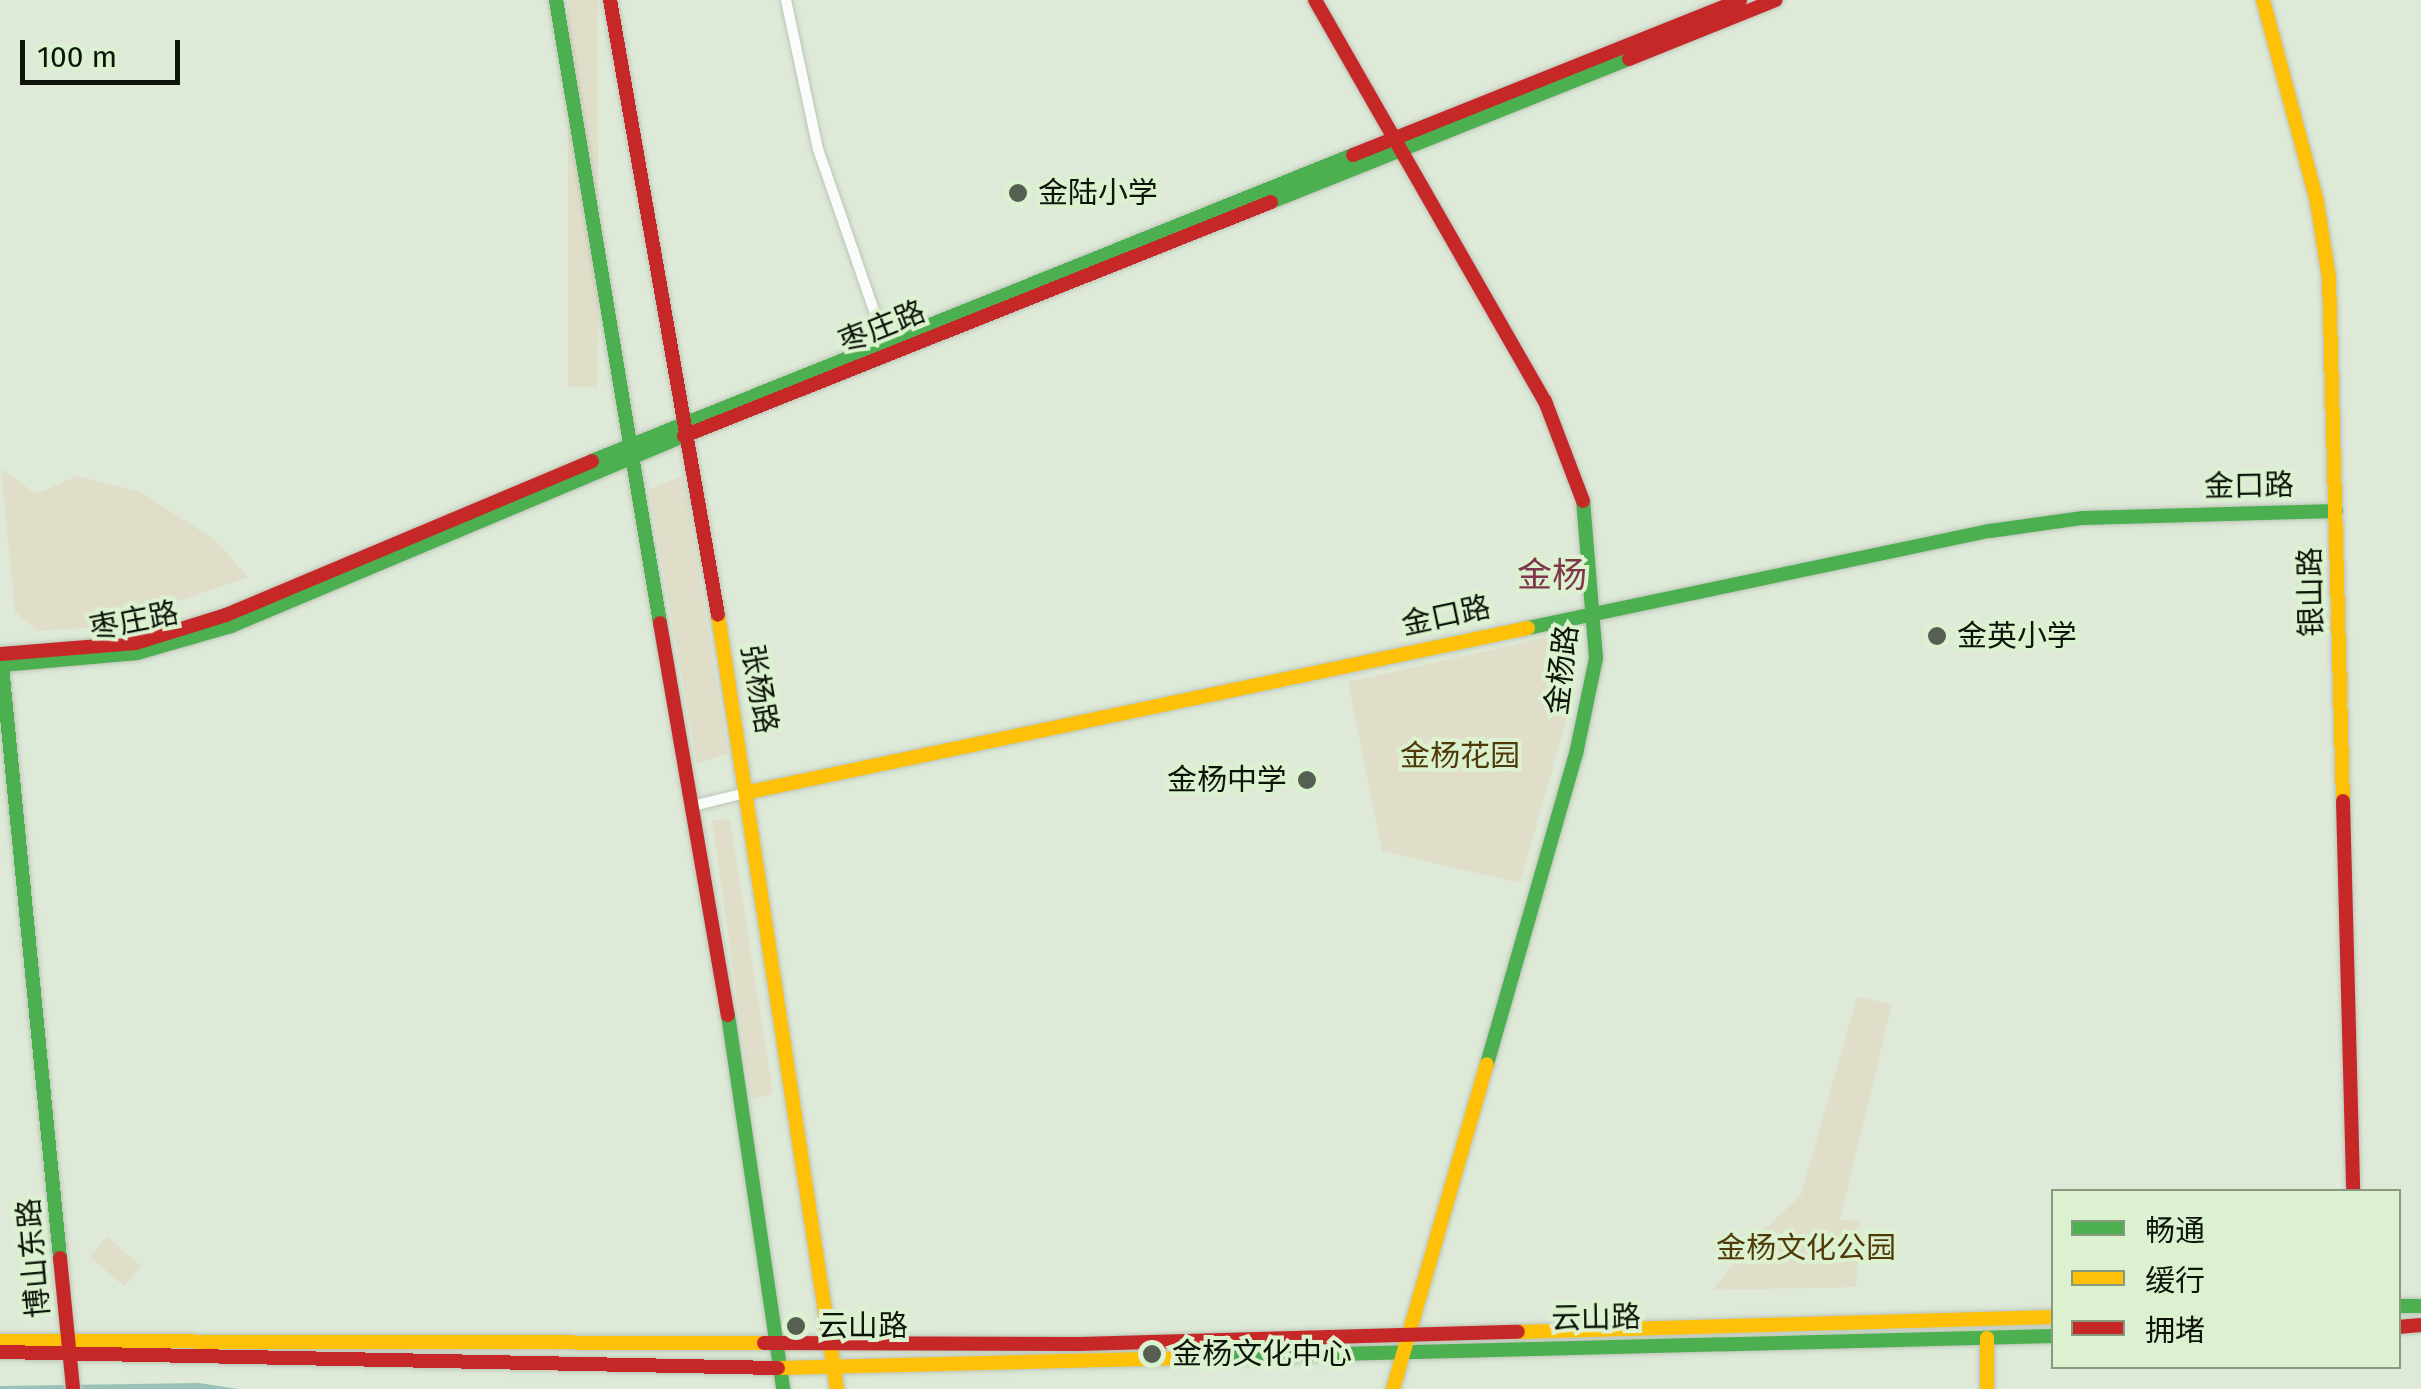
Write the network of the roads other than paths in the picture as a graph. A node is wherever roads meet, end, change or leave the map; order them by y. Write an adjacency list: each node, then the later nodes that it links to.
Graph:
1 (556, 0): 11 (street)
2 (610, 0): 10 (street, 张杨路)
3 (786, 0): 9 (street)
4 (1316, 0): 8 (street, 金杨路)
5 (1740, 0): 8 (street, 枣庄路)
6 (1776, 0): 8 (street, 枣庄路)
7 (2263, 0): 12 (street, 银山路)
8 (1398, 144): 10 (street, 枣庄路); 13 (street, 金杨路)
9 (882, 334)
10 (688, 428): 11 (street, 枣庄路); 16 (street, 张杨路)
11 (629, 456): 15 (street, 枣庄路); 17 (street)
12 (2336, 511): 13 (street, 金口路); 18 (street, 银山路)
13 (1597, 612): 16 (street, 金口路); 24 (street, 金杨路)
14 (0, 645): 15 (street, 博山东路)
15 (1, 660): 27 (street, 博山东路)
16 (749, 792): 17 (street, 金口路); 25 (street, 张杨路)
17 (693, 806): 26 (street)
18 (2353, 1189)
19 (2051, 1317): 20 (street, 云山路)
20 (1984, 1320): 22 (street); 24 (street, 云山路)
21 (2051, 1336): 22 (street, 云山路)
22 (1986, 1338): 24 (street, 云山路); 35 (street)
23 (0, 1341): 27 (street, 云山路)
24 (1406, 1342): 25 (street, 云山路); 29 (street, 云山路); 34 (street, 金杨路)
25 (830, 1346): 26 (street, 云山路); 29 (street, 张杨路)
26 (780, 1347): 27 (street, 云山路); 30 (street)
27 (69, 1348): 28 (street, 云山路); 30 (street, 云山路); 31 (street, 博山东路)
28 (0, 1352)
29 (833, 1364): 30 (street, 云山路); 33 (street, 张杨路)
30 (783, 1368): 32 (street)
31 (73, 1389)
32 (782, 1389)
33 (837, 1389)
34 (1393, 1389)
35 (1987, 1389)

